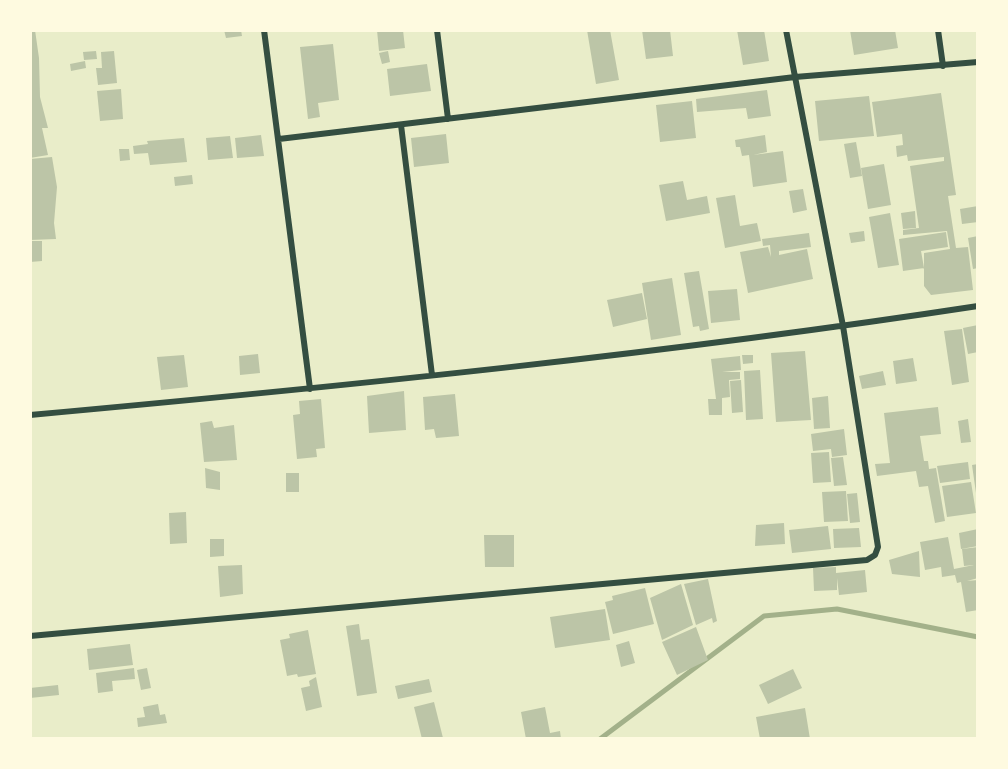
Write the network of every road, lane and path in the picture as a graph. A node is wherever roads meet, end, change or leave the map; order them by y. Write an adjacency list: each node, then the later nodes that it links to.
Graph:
1 (264, 30): 10 (street)
2 (437, 30): 8 (street)
3 (786, 30): 7 (street)
4 (938, 30): 6 (street)
5 (978, 62): 6 (street)
6 (943, 66): 7 (street)
7 (795, 77): 8 (street); 12 (street)
8 (448, 119): 9 (street)
9 (401, 124): 10 (street); 13 (street)
10 (279, 139): 14 (street)
11 (978, 306): 12 (street)
12 (843, 326): 13 (street); 16 (street)
13 (432, 375): 14 (street)
14 (310, 389): 15 (street)
15 (30, 415)
16 (30, 636)

